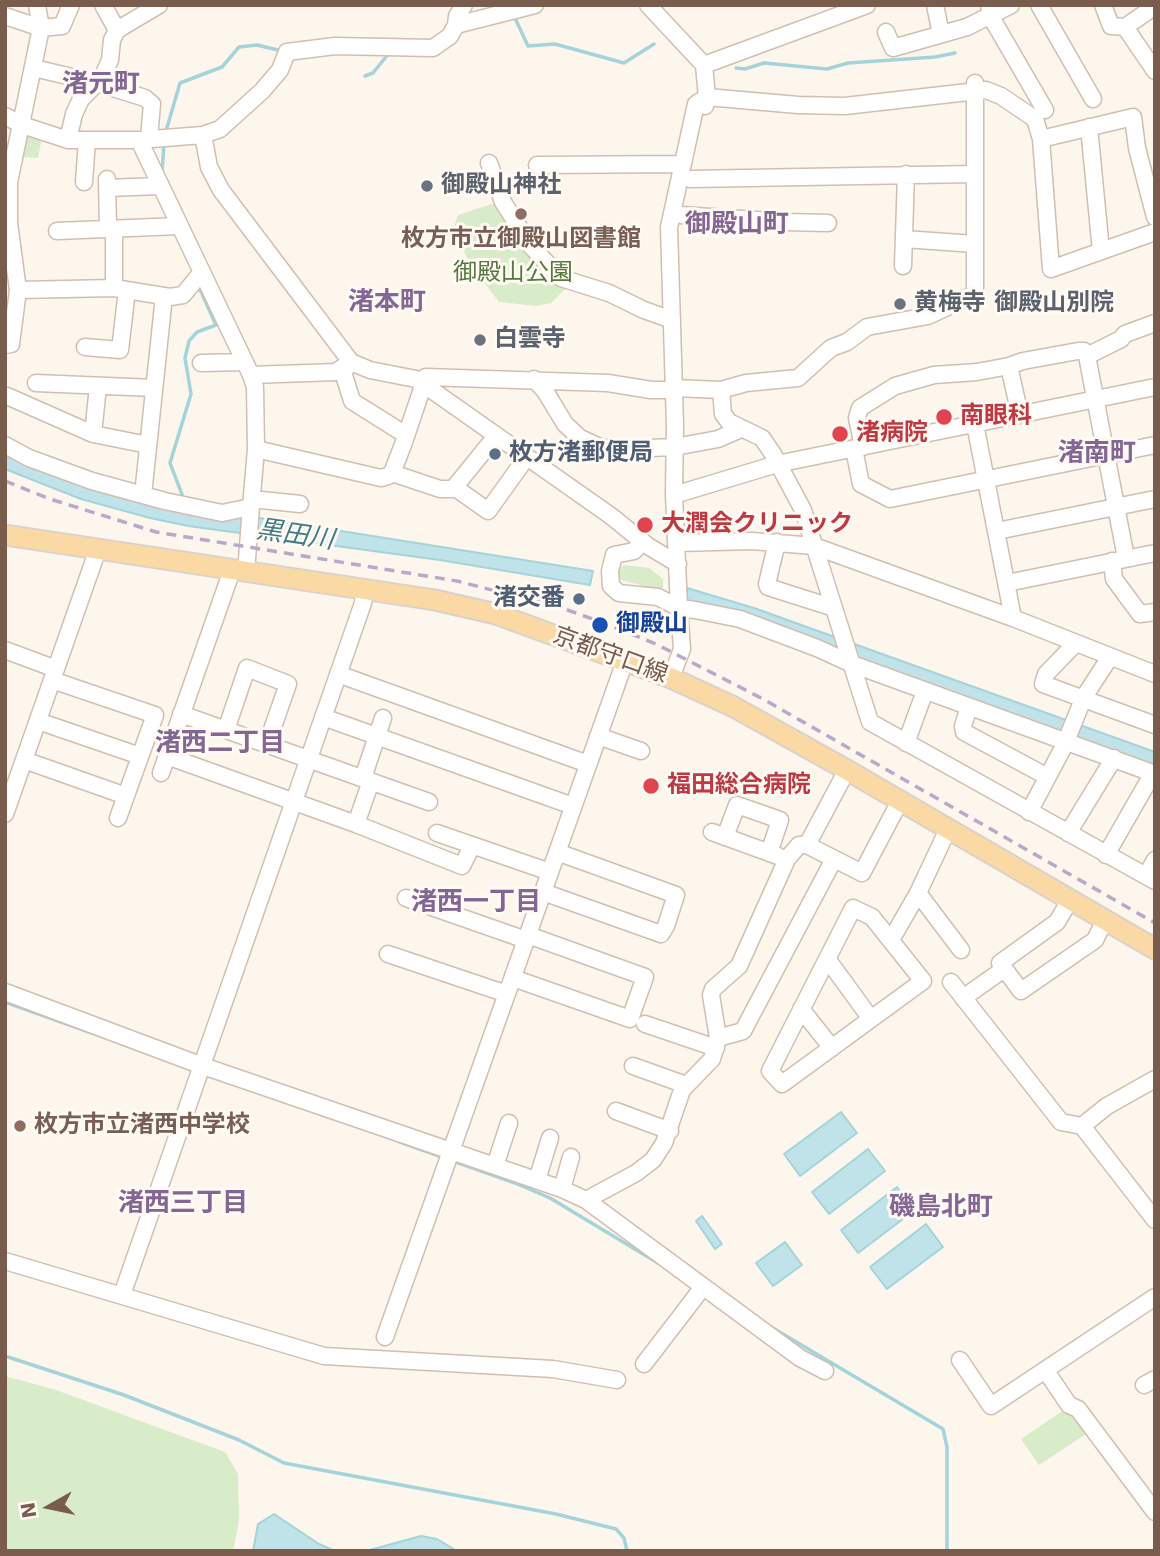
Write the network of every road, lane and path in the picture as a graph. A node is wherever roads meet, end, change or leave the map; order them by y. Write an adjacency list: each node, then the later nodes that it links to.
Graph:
1 (37, 5): 18 (street)
2 (71, 5): 18 (street)
3 (103, 5): 19 (street)
4 (159, 5): 19 (street)
5 (464, 5): 16 (street)
6 (535, 5): 16 (street)
7 (648, 5): 22 (street)
8 (867, 5): 22 (street)
9 (935, 5): 21 (street)
10 (1011, 5): 14 (street)
11 (1039, 5): 28 (street)
12 (1103, 5): 17 (street)
13 (1152, 8): 17 (street)
14 (990, 11): 21 (street); 29 (street)
15 (5, 16): 18 (street)
16 (456, 25): 33 (street)
17 (1125, 27): 24 (street)
18 (41, 28): 23 (street)
19 (117, 30): 25 (street)
20 (886, 32): 21 (street)
21 (941, 34)
22 (704, 65): 27 (street)
23 (34, 68): 25 (street); 31 (street)
24 (1155, 71)
25 (97, 83): 34 (street); 36 (street)
26 (975, 87): 27 (street); 35 (street); 42 (street)
27 (707, 97): 40 (street)
28 (1093, 99)
29 (1045, 110)
30 (5, 116): 31 (street)
31 (22, 125): 36 (street); 47 (street)
32 (1089, 127): 35 (street); 46 (street); 56 (street)
33 (203, 135): 34 (street); 67 (street)
34 (144, 139): 37 (street); 44 (street)
35 (1041, 139): 56 (street)
36 (68, 140): 37 (street)
37 (87, 140): 43 (street)
38 (489, 163): 62 (street)
39 (537, 165): 40 (street)
40 (686, 172): 41 (street); 45 (street); 55 (street)
41 (906, 174): 42 (street); 53 (street)
42 (973, 174): 54 (street)
43 (84, 182)
44 (160, 186): 49 (street); 50 (street)
45 (681, 215): 48 (street); 55 (street)
46 (1155, 217)
47 (7, 222): 59 (street)
48 (828, 223)
49 (179, 226): 50 (street); 58 (street)
50 (111, 229): 51 (street); 60 (street)
51 (57, 230)
52 (1155, 232): 56 (street)
53 (904, 239): 54 (street); 57 (street)
54 (975, 244): 78 (street)
55 (670, 245): 62 (street)
56 (1101, 251)
57 (904, 266)
58 (201, 273): 61 (street); 70 (street)
59 (13, 284): 60 (street); 64 (street)
60 (120, 289): 61 (street); 65 (street)
61 (164, 296): 76 (street)
62 (672, 320): 77 (street)
63 (1155, 323): 66 (street)
64 (5, 345)
65 (85, 347)
66 (1087, 356): 69 (street); 80 (street)
67 (351, 362): 70 (street); 73 (street); 85 (street)
68 (201, 363): 70 (street)
69 (1009, 366): 81 (street); 91 (street)
70 (248, 369): 92 (street)
71 (534, 379): 73 (street); 77 (street); 90 (street)
72 (36, 383): 74 (street)
73 (422, 385): 85 (street); 86 (street)
74 (98, 386): 76 (street); 84 (street)
75 (1155, 387): 80 (street)
76 (154, 388): 88 (street)
77 (674, 389): 78 (street); 90 (street)
78 (721, 390): 83 (street)
79 (7, 396): 84 (street)
80 (1097, 400): 81 (street); 93 (street)
81 (1020, 415): 82 (street)
82 (975, 424): 91 (street); 97 (street)
83 (741, 429): 90 (street); 95 (street)
84 (93, 434): 88 (street)
85 (406, 435): 96 (street)
86 (496, 436): 94 (street); 98 (street)
87 (5, 445): 99 (street)
88 (148, 445): 99 (street)
89 (1155, 445): 93 (street)
90 (675, 447): 100 (street)
91 (858, 448): 95 (street); 97 (street)
92 (256, 449): 96 (street); 104 (street)
93 (1107, 454): 97 (street); 103 (street)
94 (526, 458): 98 (street); 107 (street)
95 (777, 464): 100 (street); 110 (street)
96 (392, 473): 98 (street)
97 (986, 480): 105 (street)
98 (453, 489)
99 (143, 495): 104 (street)
100 (674, 495): 108 (street)
101 (1155, 499): 103 (street)
102 (300, 504): 104 (street)
103 (1117, 506): 105 (street); 113 (street)
104 (251, 508): 114 (street)
105 (997, 531): 116 (street)
106 (5, 535): 111 (main road, 京都守口線)
107 (642, 542): 115 (street); 118 (street)
108 (678, 542): 109 (street); 115 (street)
109 (777, 542): 110 (street); 119 (street)
110 (814, 545): 119 (street); 121 (street)
111 (98, 549): 114 (main road, 京都守口線); 129 (street)
112 (1155, 553): 113 (street)
113 (1119, 559): 116 (street); 120 (street)
114 (239, 571): 117 (main road, 京都守口線); 137 (street)
115 (679, 571): 118 (street)
116 (1007, 583): 121 (street)
117 (365, 589): 125 (main road, 京都守口線); 127 (street)
118 (680, 608): 126 (street); 130 (street)
119 (834, 608): 126 (street)
120 (1155, 612)
121 (1013, 618): 122 (street)
122 (1075, 644): 124 (street); 132 (street)
123 (5, 650): 129 (street)
124 (1110, 657): 128 (street); 132 (street)
125 (625, 661): 130 (main road, 京都守口線); 143 (street)
126 (850, 661): 131 (street); 144 (street)
127 (338, 674): 135 (street); 152 (street)
128 (1155, 674)
129 (54, 675): 134 (street); 139 (street)
130 (671, 678): 153 (main road, 京都守口線)
131 (925, 691): 133 (street); 144 (street)
132 (1083, 700): 138 (street); 141 (street)
133 (969, 707): 141 (street); 156 (street)
134 (155, 715): 137 (street); 147 (street)
135 (323, 717): 142 (street); 150 (street)
136 (383, 718): 142 (street)
137 (180, 719): 140 (street); 148 (street)
138 (1151, 720)
139 (38, 722): 147 (street); 151 (street)
140 (226, 730): 145 (street); 145 (street)
141 (1068, 733): 149 (street); 156 (street)
142 (377, 736): 157 (street); 162 (street)
143 (598, 736): 146 (street); 152 (street)
144 (906, 743): 163 (street)
145 (267, 744): 150 (street)
146 (641, 751)
147 (140, 756): 158 (street)
148 (167, 756): 154 (street); 160 (street)
149 (1114, 758): 155 (street); 169 (street)
150 (309, 759): 157 (street); 160 (street)
151 (24, 760): 158 (street); 164 (street)
152 (588, 764): 162 (street)
153 (847, 770): 159 (main road, 京都守口線); 170 (street)
154 (161, 773)
155 (1154, 773): 174 (street)
156 (1046, 776): 163 (street)
157 (367, 780): 161 (street); 166 (street)
158 (126, 796): 165 (street)
159 (900, 801): 167 (main road, 京都守口線); 176 (street)
160 (294, 802): 166 (street); 203 (street)
161 (429, 802)
162 (573, 806): 172 (street)
163 (1029, 812): 169 (street)
164 (5, 814)
165 (118, 818)
166 (356, 824): 171 (street)
167 (948, 829): 181 (street); 183 (main road, 京都守口線)
168 (437, 833): 171 (street)
169 (1068, 833): 174 (street)
170 (807, 845): 175 (street); 176 (street)
171 (472, 846): 178 (street)
172 (557, 852): 178 (street); 180 (street)
173 (769, 853): 173 (street); 175 (street)
174 (1106, 855): 179 (street)
175 (787, 859): 200 (street)
176 (834, 859): 200 (street)
177 (1155, 860): 179 (street)
178 (550, 872): 180 (street)
179 (1151, 878)
180 (543, 891): 185 (street)
181 (918, 893): 186 (street); 188 (street)
182 (406, 898): 185 (street)
183 (1070, 900): 184 (main road, 京都守口線); 191 (street)
184 (1105, 920): 187 (main road, 京都守口線); 191 (street)
185 (527, 938): 192 (street); 192 (street)
186 (891, 940): 190 (street); 198 (street)
187 (1155, 949)
188 (961, 950)
189 (388, 954): 195 (street)
190 (828, 960): 197 (street); 198 (street)
191 (1004, 970): 196 (street)
192 (513, 978): 195 (street)
193 (951, 982): 196 (street)
194 (5, 992): 203 (street)
195 (507, 994): 212 (street)
196 (963, 998): 208 (street)
197 (801, 1009): 201 (street); 201 (street)
198 (871, 1019): 201 (street)
199 (645, 1024): 200 (street)
200 (717, 1043): 205 (street)
201 (832, 1048)
202 (633, 1066): 205 (street)
203 (198, 1071): 212 (street); 220 (street)
204 (1155, 1079): 208 (street)
205 (686, 1085): 209 (street)
206 (616, 1111): 209 (street)
207 (509, 1123): 213 (street)
208 (1082, 1126): 217 (street)
209 (670, 1131): 216 (street)
210 (550, 1138): 214 (street)
211 (571, 1157): 215 (street)
212 (449, 1158): 213 (street); 222 (street)
213 (495, 1166): 214 (street)
214 (537, 1180): 215 (street)
215 (562, 1189): 216 (street)
216 (586, 1200): 219 (street)
217 (1155, 1220)
218 (5, 1261): 227 (street)
219 (703, 1287): 224 (street); 225 (street)
220 (123, 1292)
221 (1155, 1297): 226 (street)
222 (385, 1337)
223 (960, 1360): 226 (street)
224 (644, 1364)
225 (825, 1371)
226 (1046, 1371): 228 (street)
227 (617, 1380)
228 (1155, 1512)

